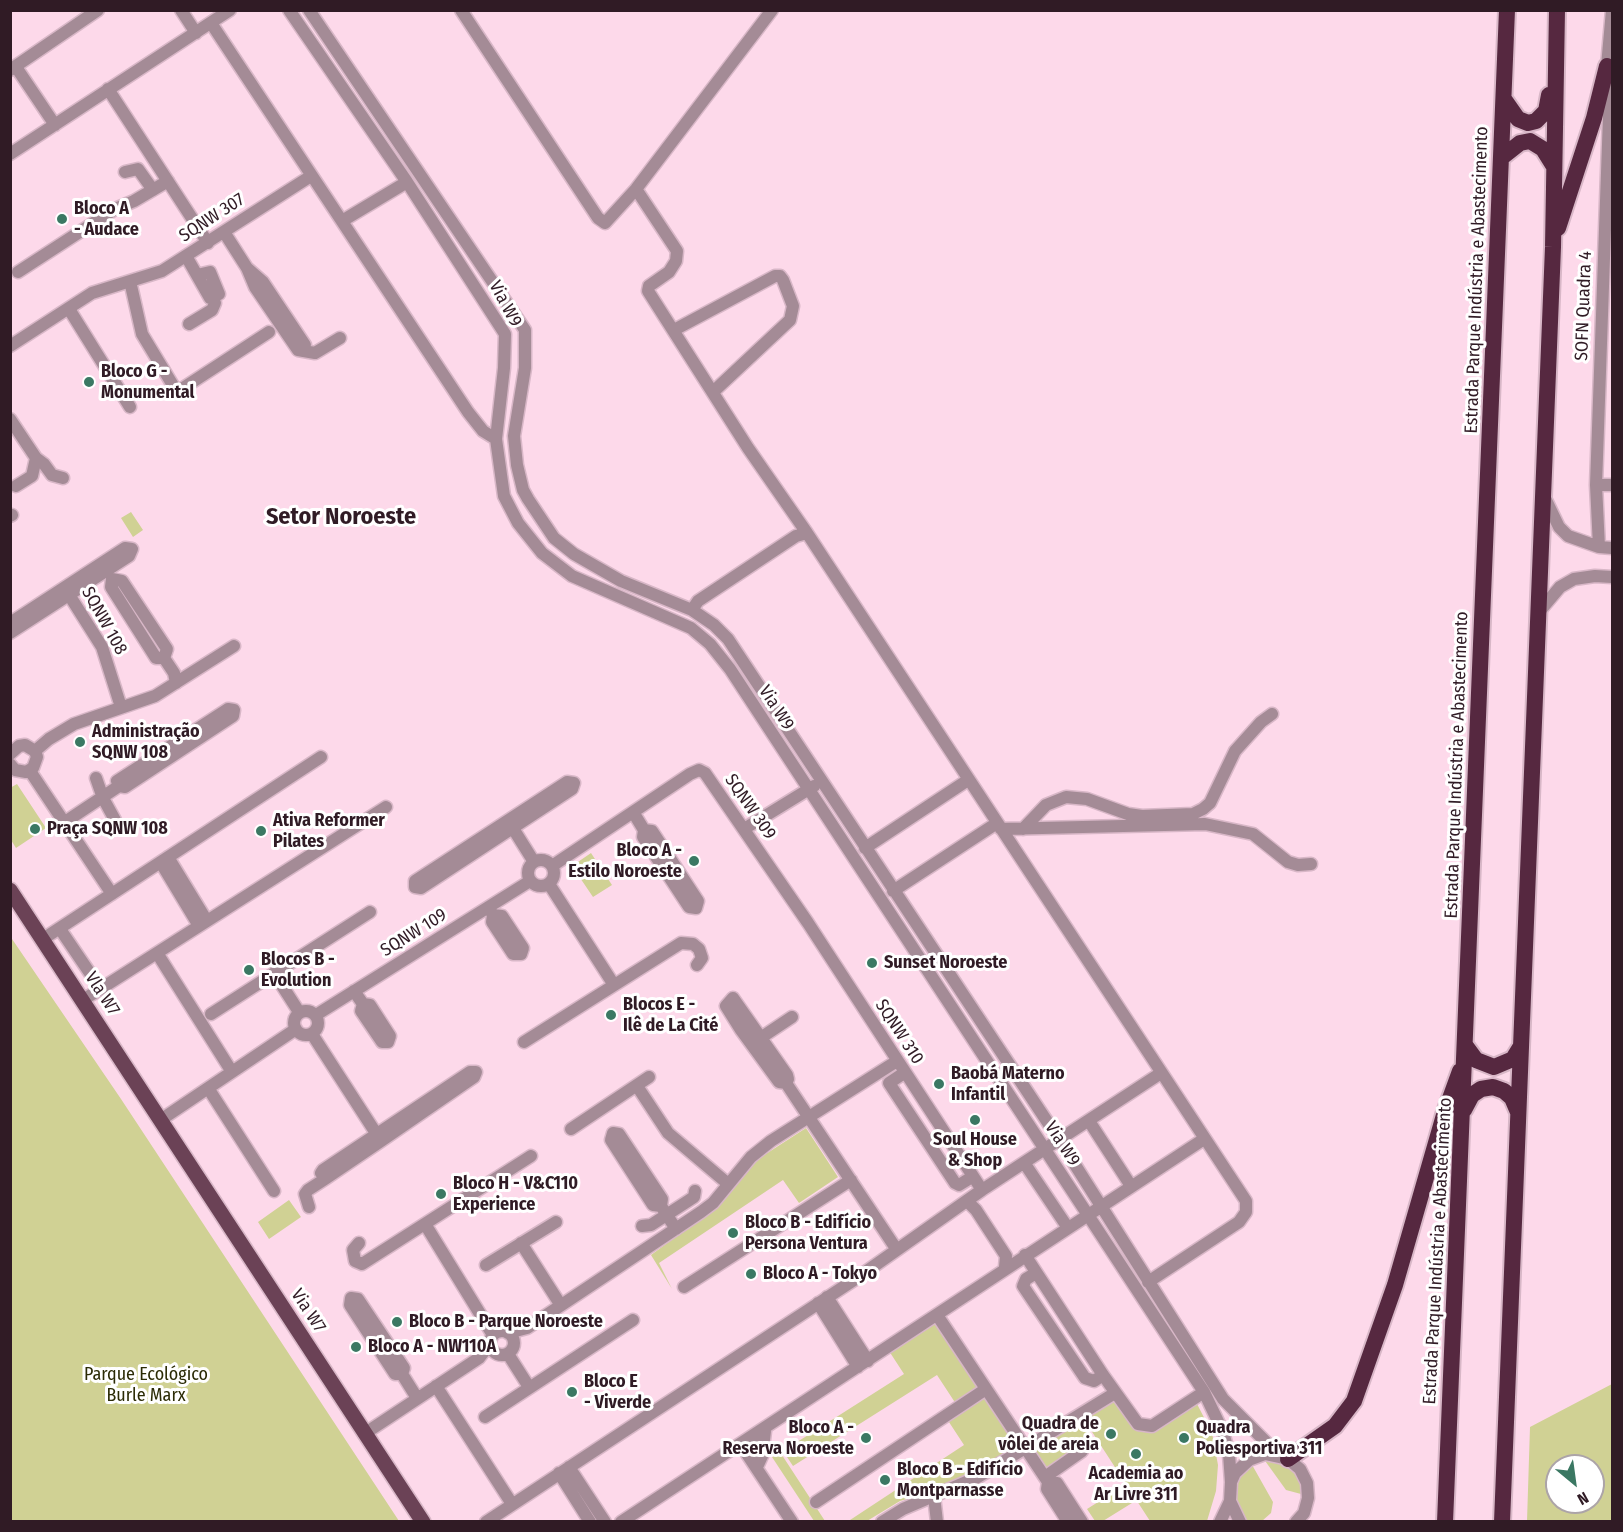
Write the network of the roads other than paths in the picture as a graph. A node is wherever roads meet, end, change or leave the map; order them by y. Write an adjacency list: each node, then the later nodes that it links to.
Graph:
1 (181, 10): 13 (street)
2 (190, 10): 13 (street)
3 (230, 10): 13 (street)
4 (289, 10): 28 (street, Via W9)
5 (309, 10): 61 (street, Via W9)
6 (461, 10): 29 (street)
7 (772, 10): 29 (street)
8 (1507, 10): 19 (highway, Estrada Parque Indústria e Abastecimento)
9 (1555, 10): 14 (highway); 19 (highway)
10 (1567, 10): 14 (highway)
11 (1612, 10): 15 (street)
12 (93, 12): 17 (street)
13 (203, 28): 18 (street); 26 (street)
14 (1556, 45): 24 (highway)
15 (1610, 47): 16 (street)
16 (1607, 66): 20 (highway)
17 (12, 70): 21 (street)
18 (108, 89): 21 (street); 27 (street)
19 (1504, 99): 23 (highway, Estrada Parque Indústria e Abastecimento)
20 (1605, 117): 34 (highway); 50 (street, SOFN Quadra 4)
21 (52, 127): 22 (street)
22 (10, 154)
23 (1502, 158): 24 (highway); 122 (highway, Estrada Parque Indústria e Abastecimento)
24 (1553, 166): 34 (highway)
25 (125, 172): 30 (street)
26 (311, 176): 31 (street); 32 (street, SQNW 307)
27 (168, 182): 30 (street); 33 (street)
28 (407, 182): 31 (street); 47 (street, Via W9)
29 (636, 189): 40 (street)
30 (153, 190): 36 (street)
31 (342, 221): 47 (street)
32 (224, 232): 33 (street, SQNW 307); 42 (street)
33 (208, 243): 35 (street, SQNW 307)
34 (1553, 247): 53 (highway)
35 (186, 256): 37 (street, SQNW 307); 39 (street)
36 (18, 272)
37 (130, 281): 38 (street, SQNW 307); 41 (street)
38 (69, 309): 43 (street, SQNW 307); 45 (street)
39 (189, 324)
40 (674, 330): 44 (street); 44 (street)
41 (269, 332)
42 (340, 338)
43 (10, 346)
44 (713, 392): 55 (street)
45 (130, 406)
46 (10, 419): 48 (street)
47 (496, 439): 79 (street, Via W9)
48 (36, 458): 49 (street); 52 (street)
49 (63, 478)
50 (1596, 485): 51 (street); 54 (street, SOFN Quadra 4)
51 (1612, 485)
52 (16, 486)
53 (1543, 491): 56 (street); 62 (highway)
54 (1597, 517): 56 (street); 57 (street, SOFN Quadra 4)
55 (807, 533): 61 (street); 76 (street)
56 (1581, 542): 57 (street)
57 (1599, 547): 58 (street)
58 (1612, 548)
59 (1612, 576): 62 (street)
60 (67, 591): 60 (street); 63 (street); 64 (street); 68 (street, SQNW 108)
61 (692, 610): 77 (street, Via W9)
62 (1537, 614): 121 (highway)
63 (10, 623)
64 (10, 633)
65 (234, 646): 67 (street)
66 (164, 658): 66 (street); 67 (street)
67 (176, 683): 68 (street)
68 (121, 707): 71 (street)
69 (1272, 714): 88 (street)
70 (12, 747): 71 (street)
71 (34, 751): 74 (street)
72 (321, 756): 91 (street)
73 (11, 766): 74 (street)
74 (30, 771): 84 (street)
75 (96, 778): 80 (street)
76 (968, 780): 86 (street); 90 (street)
77 (819, 781): 79 (street); 90 (street, Via W9)
78 (119, 786): 78 (street); 80 (street)
79 (808, 791): 87 (street); 140 (street, Via W9)
80 (102, 798): 83 (street); 84 (street)
81 (386, 807): 102 (street)
82 (633, 812): 87 (street, SQNW 309); 89 (street); 94 (street, SQNW 309)
83 (115, 820)
84 (65, 822): 99 (street)
85 (511, 824): 85 (street); 85 (street); 92 (street)
86 (999, 826): 88 (street); 98 (street); 126 (street)
87 (744, 829): 101 (street, SQNW 309)
88 (1023, 829): 93 (street)
89 (644, 830): 89 (street)
90 (865, 848): 98 (street, Via W9)
91 (164, 860): 99 (street); 102 (street)
92 (534, 862): 94 (street); 95 (street)
93 (1311, 864)
94 (552, 866): 96 (street)
95 (530, 881): 96 (street); 110 (street, SQNW 109)
96 (549, 884): 108 (street)
97 (10, 890): 104 (main road, Vla W7)
98 (893, 891): 139 (street, Via W9)
99 (112, 894): 103 (street)
100 (370, 912): 107 (street)
101 (808, 922): 123 (street, SQNW 310)
102 (203, 923): 105 (street)
103 (60, 928): 104 (street); 109 (street)
104 (43, 939): 111 (main road, Vla W7)
105 (157, 953): 109 (street); 124 (street)
106 (697, 965): 108 (street)
107 (274, 973): 113 (street); 114 (street)
108 (614, 985): 120 (street)
109 (100, 988): 111 (street)
110 (354, 991): 112 (street); 115 (street, SQNW 109)
111 (83, 1000): 134 (main road, Vla W7)
112 (363, 1004)
113 (299, 1012): 115 (street); 117 (street)
114 (211, 1014)
115 (316, 1015): 118 (street)
116 (792, 1017): 119 (street)
117 (296, 1029): 118 (street); 124 (street)
118 (312, 1034): 137 (street)
119 (762, 1037): 128 (street); 128 (street)
120 (524, 1042)
121 (1521, 1046): 122 (highway); 132 (highway)
122 (1465, 1050): 131 (highway, Estrada Parque Indústria e Abastecimento); 191 (highway)
123 (897, 1061): 125 (street, SQNW 310); 133 (street)
124 (232, 1072): 130 (street)
125 (904, 1073): 143 (street, SQNW 310); 143 (street)
126 (1161, 1073): 135 (street); 138 (street)
127 (649, 1077): 129 (street)
128 (786, 1083): 133 (street)
129 (637, 1086): 136 (street); 145 (street)
130 (208, 1088): 134 (street); 147 (street)
131 (1464, 1110): 132 (highway); 212 (highway, Estrada Parque Indústria e Abastecimento)
132 (1519, 1113): 213 (highway)
133 (808, 1118): 144 (street); 145 (street)
134 (162, 1119): 188 (main road, Via W7)
135 (1089, 1121): 139 (street); 146 (street)
136 (571, 1129)
137 (379, 1138): 137 (street); 151 (street)
138 (1204, 1138): 146 (street); 166 (street)
139 (1060, 1141): 140 (street); 150 (street, Via W9)
140 (1045, 1150): 142 (street); 153 (street, Via W9)
141 (531, 1156): 155 (street)
142 (1025, 1164): 149 (street); 157 (street)
143 (972, 1177): 149 (street, SQNW 310)
144 (851, 1180): 161 (street); 167 (street)
145 (727, 1184): 158 (street)
146 (1131, 1186): 150 (street)
147 (274, 1191)
148 (695, 1191): 152 (street)
149 (975, 1195): 161 (street); 162 (street); 164 (street)
150 (1101, 1206): 153 (street); 166 (street, Via W9)
151 (309, 1207)
152 (664, 1211): 152 (street); 156 (street); 158 (street)
153 (1088, 1215): 157 (street); 183 (street, Via W9)
154 (556, 1222): 160 (street)
155 (425, 1224): 159 (street); 174 (street)
156 (642, 1226)
157 (1068, 1228): 162 (street)
158 (676, 1229): 169 (street)
159 (359, 1244)
160 (521, 1244): 163 (street); 169 (street)
161 (897, 1250): 168 (street)
162 (1023, 1256): 164 (street); 165 (street)
163 (486, 1265)
164 (1005, 1267): 170 (street)
165 (1036, 1273): 179 (street); 179 (street)
166 (1148, 1282): 191 (street, Via W9)
167 (684, 1287)
168 (823, 1300): 177 (street); 192 (street)
169 (560, 1304): 172 (street)
170 (937, 1315): 177 (street); 182 (street)
171 (633, 1320): 181 (street)
172 (526, 1328): 173 (street); 175 (street)
173 (508, 1333): 174 (street); 175 (street)
174 (491, 1340): 175 (street); 176 (street)
175 (506, 1352): 176 (street); 181 (street)
176 (479, 1358): 180 (street)
177 (863, 1364): 187 (street)
178 (402, 1374): 178 (street); 185 (street)
179 (1103, 1375): 184 (street)
180 (436, 1386): 185 (street); 198 (street)
181 (529, 1387): 186 (street)
182 (986, 1389): 189 (street); 197 (street)
183 (1204, 1392): 184 (street); 194 (street, Via W9)
184 (1115, 1393): 189 (street)
185 (417, 1398): 188 (street)
186 (485, 1417)
187 (765, 1432): 203 (street); 204 (street)
188 (364, 1434): 199 (main road, Via W7)
189 (1025, 1450): 193 (street); 195 (street)
190 (1082, 1451): 193 (street)
191 (1284, 1457): 194 (street); 211 (street, Via W9)
192 (564, 1470): 198 (street); 201 (street); 202 (street)
193 (1047, 1479): 207 (street); 208 (street)
194 (1231, 1482): 196 (street, Via W9)
195 (934, 1496): 205 (street); 206 (street)
196 (1230, 1501): 209 (street); 210 (street)
197 (816, 1502)
198 (512, 1504): 200 (street)
199 (423, 1521)
200 (486, 1521)
201 (590, 1521)
202 (605, 1521)
203 (621, 1521)
204 (792, 1521)
205 (882, 1521)
206 (937, 1521)
207 (1068, 1521)
208 (1082, 1521)
209 (1220, 1521)
210 (1240, 1521)
211 (1296, 1521)
212 (1445, 1521)
213 (1502, 1521)

